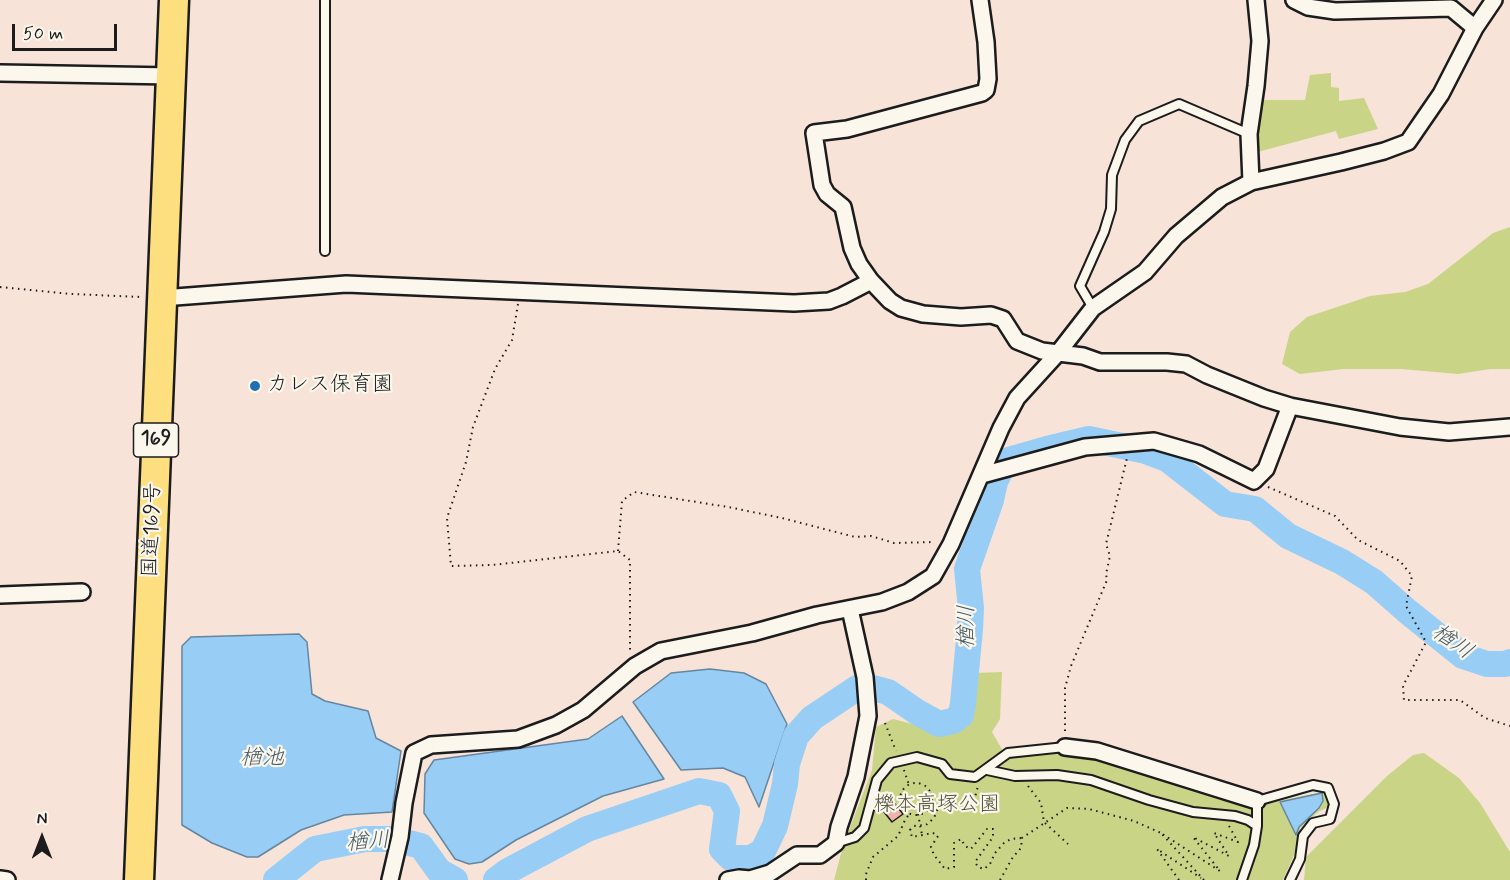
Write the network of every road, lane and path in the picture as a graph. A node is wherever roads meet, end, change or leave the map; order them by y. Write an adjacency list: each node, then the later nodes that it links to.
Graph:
1 (174, 0): 9 (highway, 国道169号 / 169)
2 (325, 0): 12 (lane)
3 (980, 0): 13 (street)
4 (1256, 0): 10 (street)
5 (1294, 0): 7 (street)
6 (1494, 0): 7 (street)
7 (1475, 28): 11 (street)
8 (0, 73): 9 (street)
9 (173, 76): 16 (highway, 国道169号 / 169)
10 (1249, 134): 11 (street); 17 (lane)
11 (1251, 182): 17 (street)
12 (325, 250)
13 (871, 281): 15 (street); 18 (street)
14 (0, 287): 16 (path)
15 (520, 292): 16 (street); 25 (path)
16 (162, 298): 51 (highway, 国道169号 / 169)
17 (1093, 308): 18 (street)
18 (1059, 353): 19 (street); 22 (street)
19 (1290, 405): 20 (street); 23 (street)
20 (1510, 427)
21 (1128, 443): 22 (street); 23 (street); 31 (path)
22 (982, 475): 24 (street)
23 (1254, 481): 30 (path)
24 (951, 544): 25 (path); 28 (street)
25 (618, 551): 29 (path)
26 (82, 592): 27 (street)
27 (0, 595)
28 (850, 609): 29 (street); 47 (street)
29 (635, 666): 52 (street)
30 (1510, 726)
31 (1065, 747): 32 (lane); 36 (street)
32 (987, 770): 33 (lane); 34 (lane)
33 (1015, 776): 40 (lane); 41 (path)
34 (975, 777): 37 (path); 47 (lane)
35 (932, 796): 37 (path); 38 (path); 39 (path)
36 (1257, 801): 43 (lane); 59 (lane)
37 (946, 803): 42 (path)
38 (910, 813): 39 (path); 54 (path)
39 (918, 814): 42 (path)
40 (1230, 815): 43 (lane); 44 (path)
41 (1044, 822): 44 (path); 46 (path); 48 (path)
42 (920, 826): 45 (path); 45 (path)
43 (1257, 826): 58 (lane)
44 (1161, 832): 57 (path)
45 (922, 836): 46 (path)
46 (1022, 838): 55 (path)
47 (836, 843): 53 (street)
48 (1068, 844)
49 (0, 879): 50 (street)
50 (7, 880)
51 (139, 880)
52 (390, 880)
53 (728, 880)
54 (866, 880)
55 (1000, 880)
56 (1179, 880): 57 (path)
57 (1204, 880)
58 (1242, 880)
59 (1290, 880)

